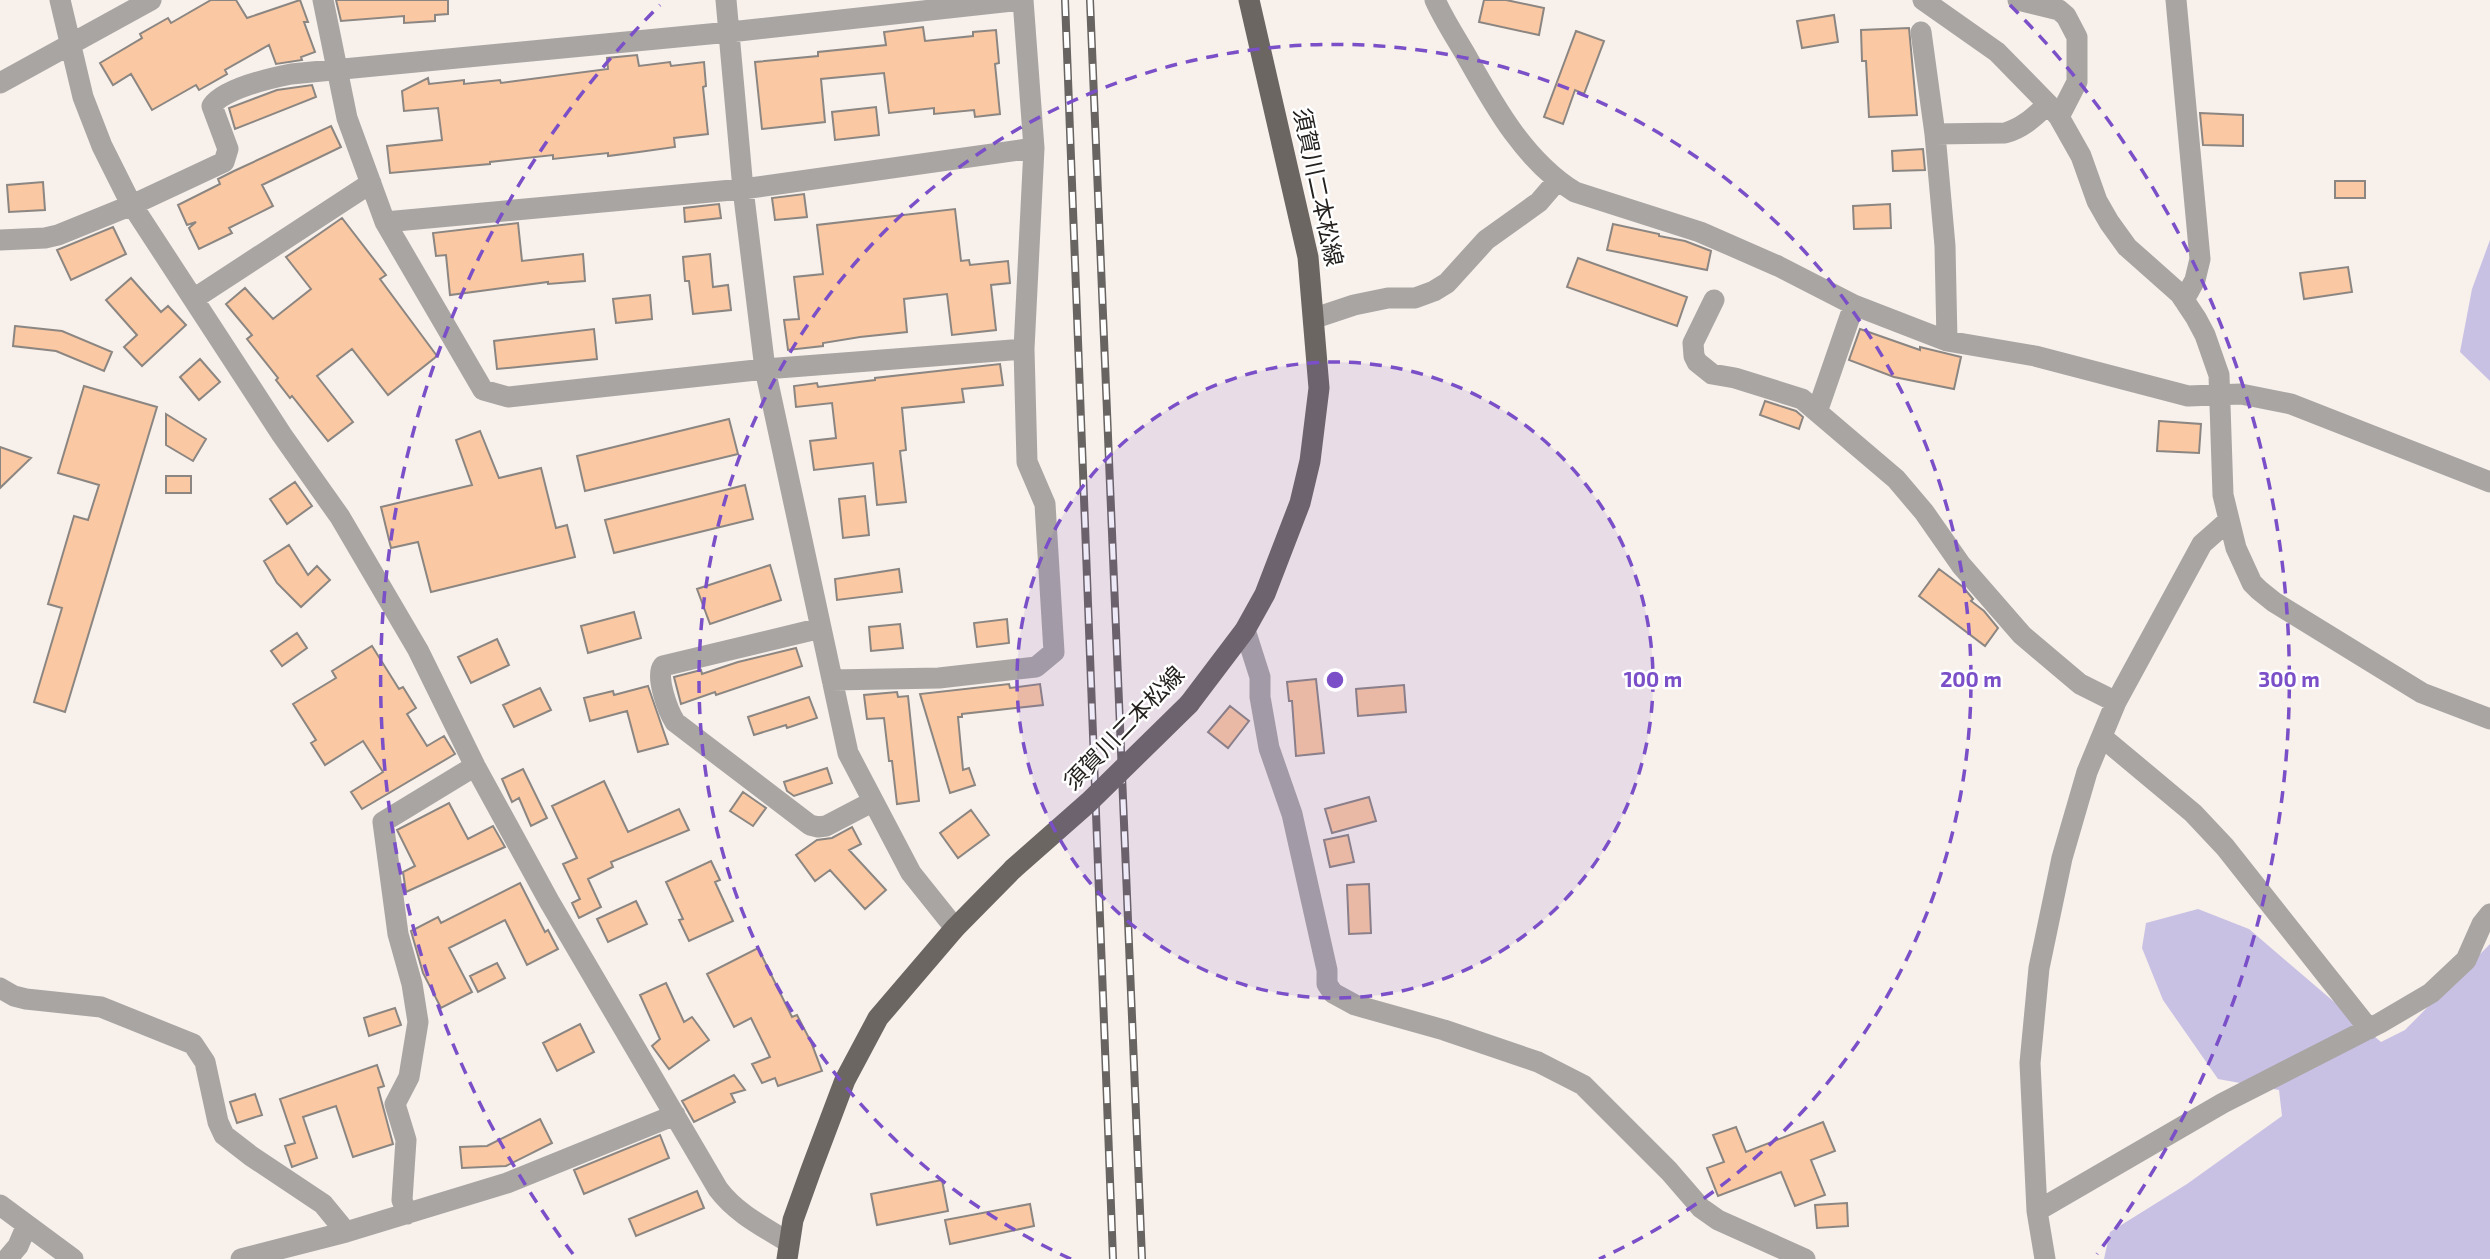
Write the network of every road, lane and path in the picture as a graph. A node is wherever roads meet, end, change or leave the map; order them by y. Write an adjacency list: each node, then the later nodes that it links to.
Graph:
1 (60, 0): 14 (street)
2 (151, 0): 14 (street)
3 (323, 0): 15 (street)
4 (726, 0): 12 (street)
5 (1023, 0): 11 (street); 19 (street)
6 (1249, 0): 30 (main road, 須賀川二本松線)
7 (1435, 0): 20 (street)
8 (1923, 0): 17 (street)
9 (2018, 0): 17 (street)
10 (2176, 0): 28 (street)
11 (865, 8): 12 (street)
12 (730, 32): 15 (street); 22 (street)
13 (1922, 32): 18 (street)
14 (69, 45): 16 (street); 23 (street)
15 (337, 71): 21 (street); 23 (street)
16 (0, 83)
17 (2053, 111): 18 (street); 28 (street)
18 (1935, 134): 31 (street)
19 (1034, 148): 22 (street); 32 (street)
20 (1558, 181): 29 (street); 30 (street)
21 (371, 183): 24 (street); 26 (street)
22 (743, 189): 24 (street); 33 (street)
23 (132, 205): 25 (street); 26 (street)
24 (385, 222): 33 (street)
25 (0, 240)
26 (195, 298): 44 (street)
27 (1714, 300): 35 (street)
28 (2184, 300): 34 (street)
29 (1854, 305): 31 (street); 35 (street)
30 (1315, 318): 39 (main road, 須賀川二本松線)
31 (1947, 341): 34 (street)
32 (1024, 349): 33 (street); 40 (street)
33 (765, 369): 38 (street)
34 (2220, 396): 36 (street); 37 (street)
35 (1817, 412): 41 (street)
36 (2490, 482)
37 (2228, 521): 41 (street); 42 (street)
38 (821, 628): 40 (street); 45 (street)
39 (1245, 630): 47 (main road, 須賀川二本松線, bridge); 60 (street)
40 (832, 680): 45 (street)
41 (2116, 702): 43 (street)
42 (2490, 719)
43 (2102, 737): 49 (street); 52 (street)
44 (475, 766): 50 (street); 53 (street)
45 (872, 802): 47 (street)
46 (2490, 914): 49 (street)
47 (955, 928): 56 (main road, 須賀川二本松線)
48 (0, 988): 55 (street)
49 (2369, 1029): 52 (street)
50 (675, 1115): 53 (street); 56 (street)
51 (0, 1205): 54 (street)
52 (2037, 1211): 61 (street)
53 (407, 1214): 55 (street)
54 (27, 1225): 57 (street); 58 (street)
55 (346, 1232): 59 (street)
56 (788, 1250)
57 (7, 1259)
58 (73, 1259)
59 (241, 1259)
60 (1805, 1259)
61 (2045, 1259)

